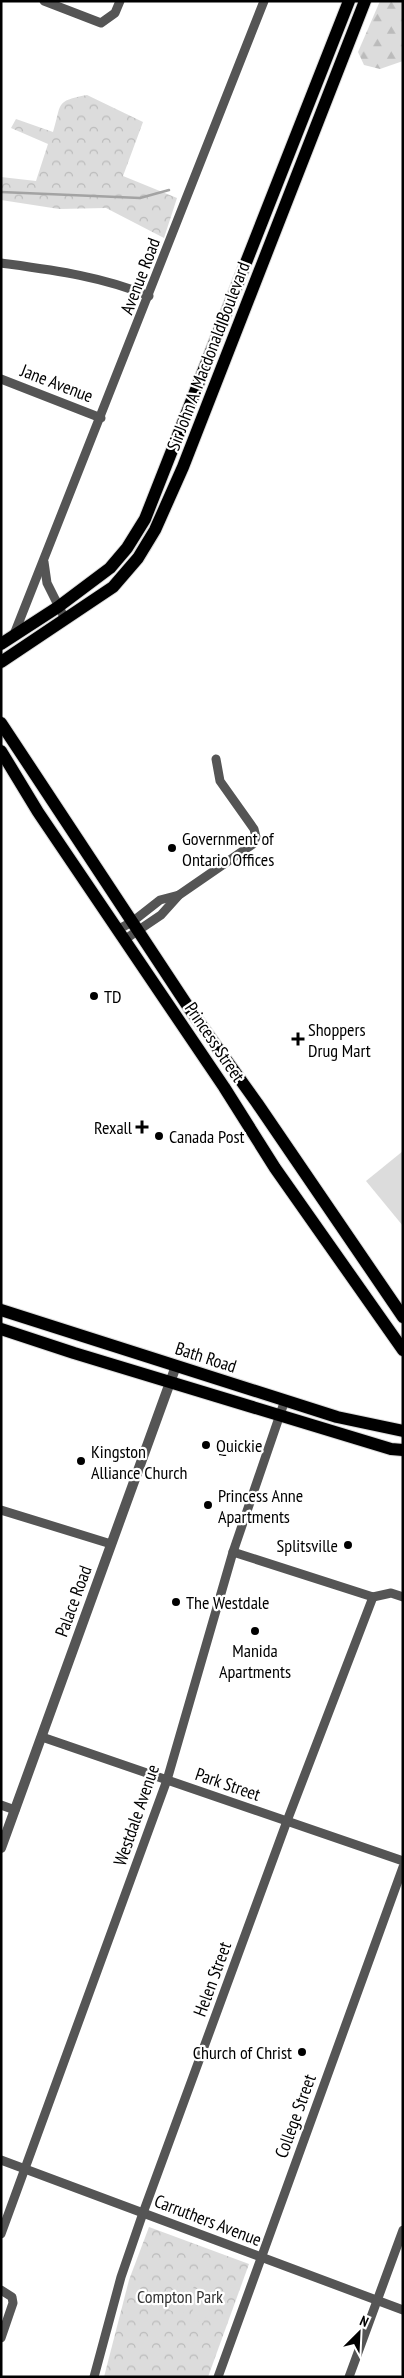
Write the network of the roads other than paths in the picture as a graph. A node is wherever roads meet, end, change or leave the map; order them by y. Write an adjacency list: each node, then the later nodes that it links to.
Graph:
1 (44, 1): 2 (street)
2 (120, 1)
3 (264, 1): 7 (street, Avenue Road)
4 (349, 1): 11 (main road, Sir John A. Macdonald Boulevard)
5 (365, 1): 12 (main road, Sir John A. Macdonald Boulevard)
6 (1, 263): 7 (street)
7 (149, 296): 9 (street, Avenue Road)
8 (1, 379): 9 (street, Jane Avenue)
9 (101, 418): 10 (street, Avenue Road)
10 (44, 562): 11 (street); 13 (street, Avenue Road)
11 (58, 607): 12 (street); 13 (main road, Sir John A. Macdonald Boulevard)
12 (65, 619): 15 (main road, Sir John A. Macdonald Boulevard)
13 (13, 637): 14 (main road, Sir John A. Macdonald Boulevard)
14 (1, 644)
15 (1, 662)
16 (1, 723): 19 (main road, Princess Street)
17 (1, 751): 20 (main road, Princess Street)
18 (216, 759): 19 (street)
19 (135, 926): 20 (street); 22 (main road, Princess Street)
20 (121, 935): 24 (main road, Princess Street)
21 (1, 1310): 25 (main road, Bath Road)
22 (401, 1314)
23 (1, 1329): 26 (main road, Bath Road)
24 (403, 1350)
25 (176, 1366): 26 (street, Palace Road); 27 (main road, Bath Road)
26 (170, 1382): 28 (main road, Bath Road); 32 (street, Palace Road)
27 (285, 1400): 28 (street, Westdale Avenue); 29 (main road, Bath Road)
28 (280, 1415): 30 (main road, Bath Road); 33 (street, Westdale Avenue)
29 (403, 1431)
30 (399, 1451)
31 (1, 1510): 32 (street)
32 (111, 1544): 36 (street, Palace Road)
33 (232, 1552): 34 (street); 37 (street, Westdale Avenue)
34 (373, 1597): 35 (street); 40 (street, Helen Street)
35 (403, 1597)
36 (42, 1737): 37 (street, Park Street); 39 (street, Palace Road)
37 (167, 1780): 40 (street, Park Street); 45 (street, Westdale Avenue)
38 (1, 1805): 39 (street)
39 (15, 1810): 41 (street, Palace Road)
40 (287, 1821): 42 (street, Park Street); 46 (street, Helen Street)
41 (1, 1848)
42 (403, 1861)
43 (403, 1867): 49 (street, College Street)
44 (1, 2160): 45 (street, Carruthers Avenue)
45 (25, 2168): 46 (street, Carruthers Avenue); 48 (street, Westdale Avenue)
46 (143, 2213): 49 (street, Carruthers Avenue); 54 (street, Helen Street)
47 (403, 2230): 51 (street)
48 (1, 2234)
49 (261, 2257): 51 (street, Carruthers Avenue); 55 (street, College Street)
50 (1, 2290): 53 (street)
51 (377, 2301): 52 (street, Carruthers Avenue); 56 (street)
52 (403, 2310)
53 (1, 2338)
54 (94, 2377)
55 (218, 2377)
56 (350, 2377)

